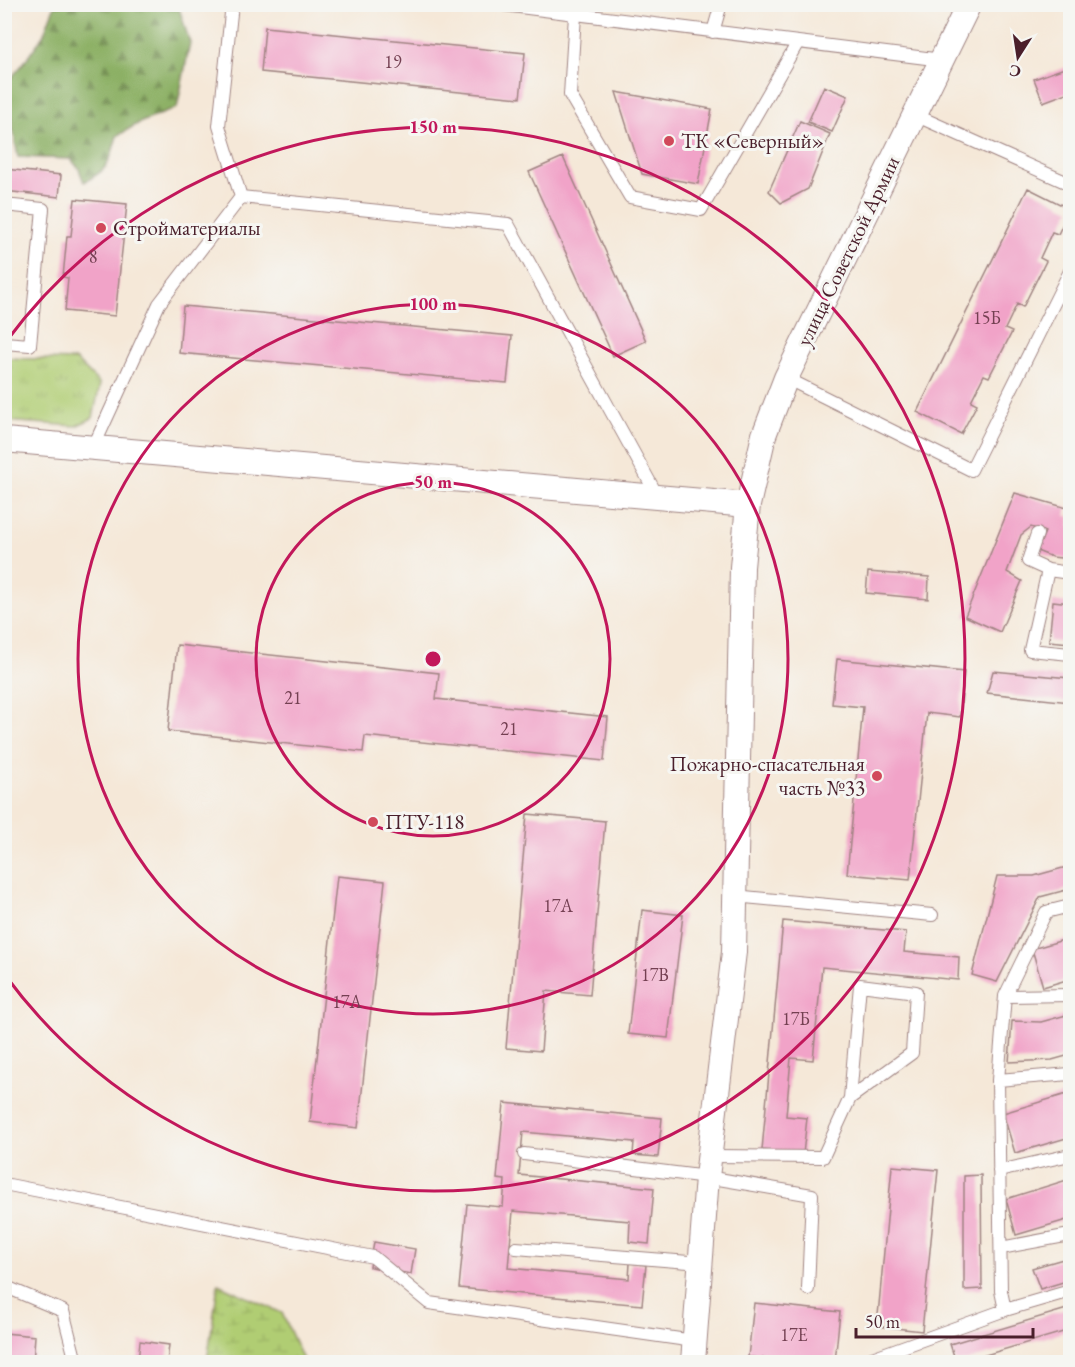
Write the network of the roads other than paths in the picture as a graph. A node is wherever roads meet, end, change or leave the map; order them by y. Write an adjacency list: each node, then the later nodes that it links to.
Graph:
1 (232, 4): 11 (lane)
2 (495, 4): 5 (lane)
3 (721, 4): 6 (lane)
4 (969, 4): 8 (street, улица Советской Армии)
5 (575, 15): 6 (lane); 7 (lane)
6 (713, 32): 7 (lane)
7 (798, 42): 8 (lane)
8 (942, 60): 9 (street, улица Советской Армии)
9 (915, 115): 10 (lane); 15 (street, улица Советской Армии)
10 (1071, 184)
11 (241, 197): 17 (lane); 18 (lane)
12 (4, 205): 14 (lane)
13 (1071, 271): 15 (lane)
14 (4, 343)
15 (786, 378): 19 (street, улица Советской Армии)
16 (4, 440): 17 (street)
17 (93, 448): 18 (street)
18 (658, 497): 19 (street)
19 (748, 505): 24 (street, улица Советской Армии)
20 (1037, 534): 21 (lane)
21 (1048, 570): 22 (lane); 23 (lane)
22 (1071, 573)
23 (1071, 654)
24 (734, 896): 26 (lane); 34 (street, улица Советской Армии)
25 (1071, 906): 28 (lane)
26 (932, 915)
27 (1071, 995): 28 (lane)
28 (1005, 996): 30 (lane)
29 (1071, 1074): 30 (lane)
30 (998, 1080): 35 (lane)
31 (850, 1098): 31 (lane); 34 (lane)
32 (524, 1154): 34 (lane)
33 (1071, 1155): 35 (lane)
34 (709, 1167): 40 (street, улица Советской Армии); 42 (lane)
35 (999, 1171): 39 (lane)
36 (4, 1184): 45 (lane)
37 (1071, 1235): 39 (lane)
38 (516, 1248): 40 (lane)
39 (1001, 1248): 44 (lane)
40 (701, 1263): 45 (street, улица Советской Армии)
41 (4, 1286): 46 (lane)
42 (808, 1289)
43 (1071, 1291): 44 (lane)
44 (1005, 1310): 47 (lane)
45 (694, 1352)
46 (76, 1362)
47 (861, 1362)

